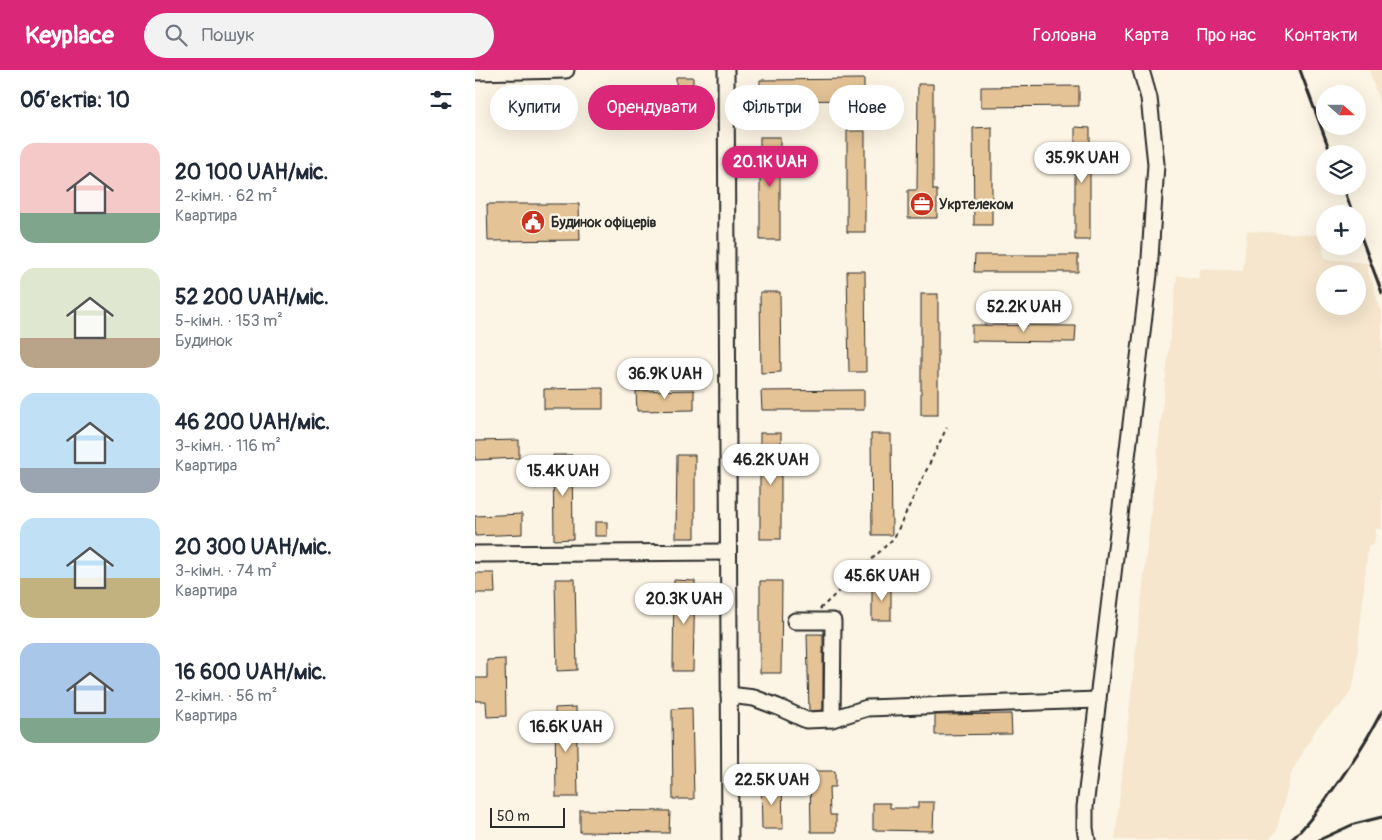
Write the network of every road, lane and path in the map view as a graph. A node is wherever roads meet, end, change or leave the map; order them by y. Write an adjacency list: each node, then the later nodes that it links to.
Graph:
1 (566, 70): 4 (street)
2 (726, 70): 6 (street)
3 (1141, 70): 10 (street)
4 (475, 72)
5 (947, 426): 8 (path)
6 (727, 552): 7 (street); 9 (street)
7 (475, 554)
8 (801, 621): 11 (street)
9 (729, 695): 11 (street); 12 (street)
10 (1098, 700): 11 (street); 13 (street)
11 (832, 719)
12 (730, 840)
13 (1087, 840)

